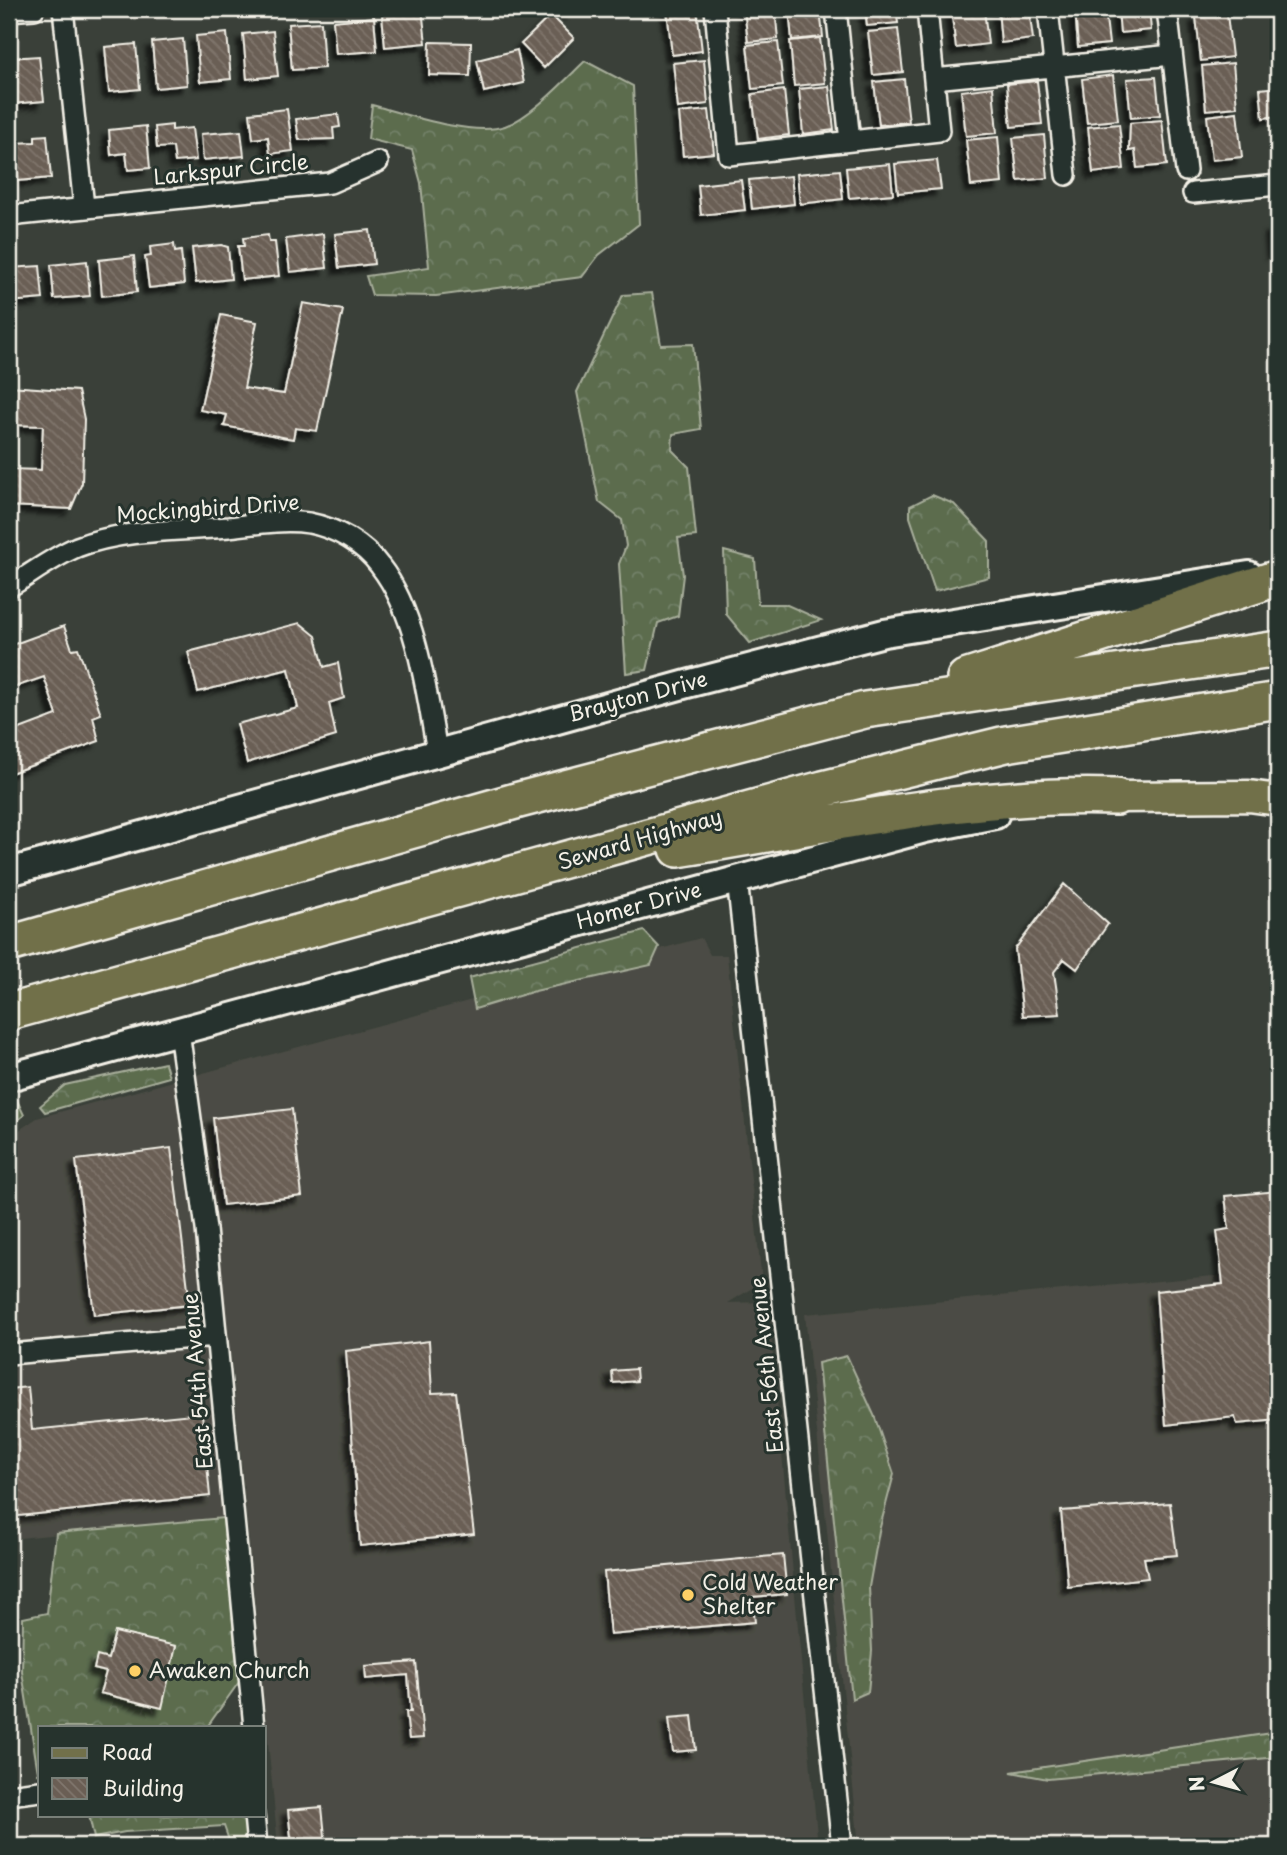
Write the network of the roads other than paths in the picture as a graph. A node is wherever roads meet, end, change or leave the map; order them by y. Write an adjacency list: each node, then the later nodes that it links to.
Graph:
1 (33, 9): 8 (street)
2 (64, 9): 18 (street)
3 (715, 9): 12 (street)
4 (836, 9): 12 (street)
5 (927, 9): 11 (street)
6 (1048, 9): 10 (street)
7 (1167, 9): 9 (street)
8 (9, 11)
9 (1172, 55): 10 (street); 14 (street)
10 (1055, 67): 11 (street); 15 (street)
11 (934, 79): 12 (street)
12 (850, 141)
13 (378, 162): 18 (street, Larkspur Circle)
14 (1186, 171)
15 (1066, 175)
16 (1278, 185): 17 (street)
17 (1193, 192)
18 (84, 207): 19 (street, Larkspur Circle)
19 (9, 216)
20 (1278, 570): 26 (main road, Brayton Drive)
21 (1278, 578): 25 (highway)
22 (9, 587): 26 (street, Mockingbird Drive)
23 (1278, 649): 25 (highway)
24 (1278, 700): 30 (highway, Seward Highway)
25 (865, 710): 32 (highway)
26 (437, 752): 29 (main road, Brayton Drive)
27 (1116, 797): 28 (main road, Homer Drive); 30 (highway); 31 (main road, Homer Drive)
28 (1278, 800)
29 (9, 872)
30 (509, 877): 33 (highway, Seward Highway)
31 (737, 879): 34 (main road, Homer Drive); 43 (street, East 56th Avenue)
32 (9, 944)
33 (9, 1012)
34 (179, 1031): 35 (main road, Homer Drive); 36 (street, East 54th Avenue)
35 (9, 1077)
36 (216, 1336): 37 (street); 38 (street, East 54th Avenue)
37 (9, 1354)
38 (254, 1726)
39 (38, 1791): 40 (street)
40 (9, 1795)
41 (254, 1816): 42 (street)
42 (257, 1846)
43 (842, 1846)

